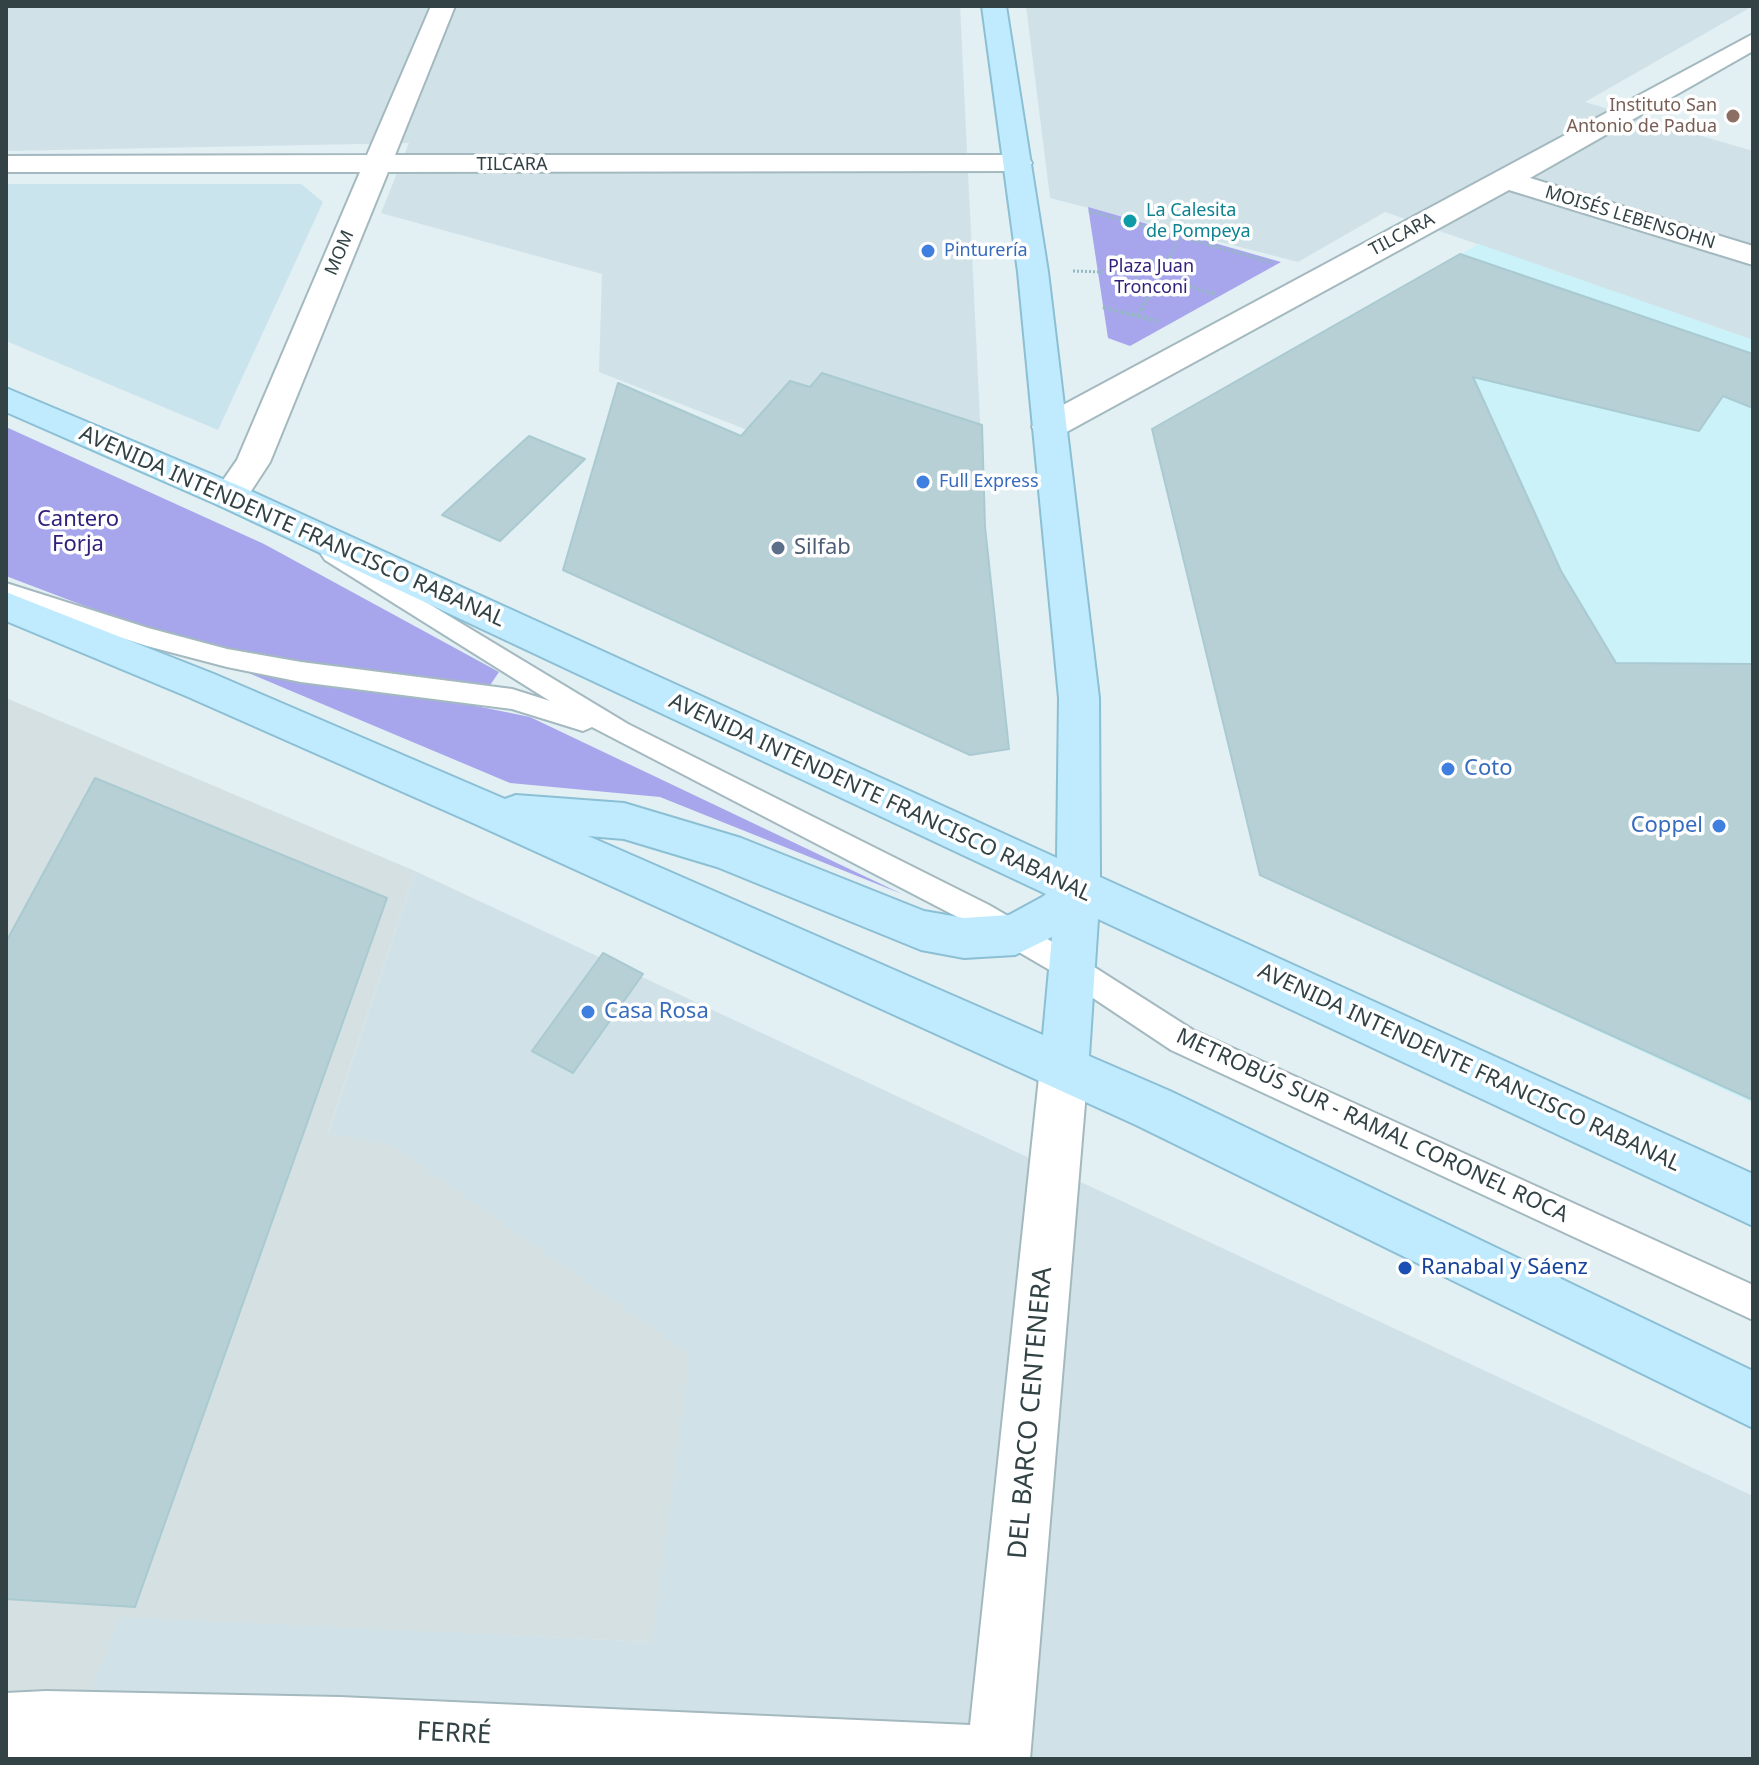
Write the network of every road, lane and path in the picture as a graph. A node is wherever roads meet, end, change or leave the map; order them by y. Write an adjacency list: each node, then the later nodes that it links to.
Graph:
1 (443, 6): 6 (street, MOM)
2 (994, 6): 4 (main road)
3 (1753, 41): 7 (street, TILCARA)
4 (1018, 163): 6 (street, TILCARA); 24 (main road)
5 (6, 164): 6 (street, TILCARA)
6 (377, 165): 25 (street, MOM)
7 (1506, 180): 10 (street, MOISÉS LEBENSOHN); 24 (street, TILCARA)
8 (1089, 211): 9 (path)
9 (1180, 237): 13 (path); 14 (path)
10 (1753, 256)
11 (1136, 257): 12 (path)
12 (1142, 262): 13 (path); 16 (path)
13 (1167, 262): 17 (path)
14 (1277, 264)
15 (1098, 270): 16 (path)
16 (1132, 273): 18 (path)
17 (1181, 283): 18 (path); 19 (path)
18 (1152, 289): 21 (path)
19 (1221, 296)
20 (1103, 307): 21 (path)
21 (1138, 316): 22 (path)
22 (1169, 324)
23 (6, 399): 25 (main road, AVENIDA INTENDENTE FRANCISCO RABANAL)
24 (1049, 427): 31 (main road)
25 (230, 496): 26 (main road, AVENIDA INTENDENTE FRANCISCO RABANAL)
26 (268, 514): 29 (lane, METROBÚS SUR - RAMAL CORONEL ROCA); 31 (main road, AVENIDA INTENDENTE FRANCISCO RABANAL)
27 (6, 592): 29 (lane, METROBÚS SUR - RAMAL CORONEL ROCA)
28 (6, 606): 30 (main road)
29 (619, 731): 32 (lane, METROBÚS SUR - RAMAL CORONEL ROCA)
30 (488, 811): 32 (main road); 34 (main road)
31 (1078, 890): 32 (main road); 33 (main road); 35 (main road, AVENIDA INTENDENTE FRANCISCO RABANAL)
32 (1015, 935): 33 (lane, METROBÚS SUR - RAMAL CORONEL ROCA)
33 (1070, 967): 34 (main road); 36 (lane, METROBÚS SUR - RAMAL CORONEL ROCA)
34 (1064, 1068): 37 (main road); 40 (street, DEL BARCO CENTENERA)
35 (1753, 1200)
36 (1753, 1303)
37 (1753, 1400)
38 (6, 1725): 39 (street, FERRÉ)
39 (336, 1744): 40 (street, FERRÉ)
40 (998, 1759)

